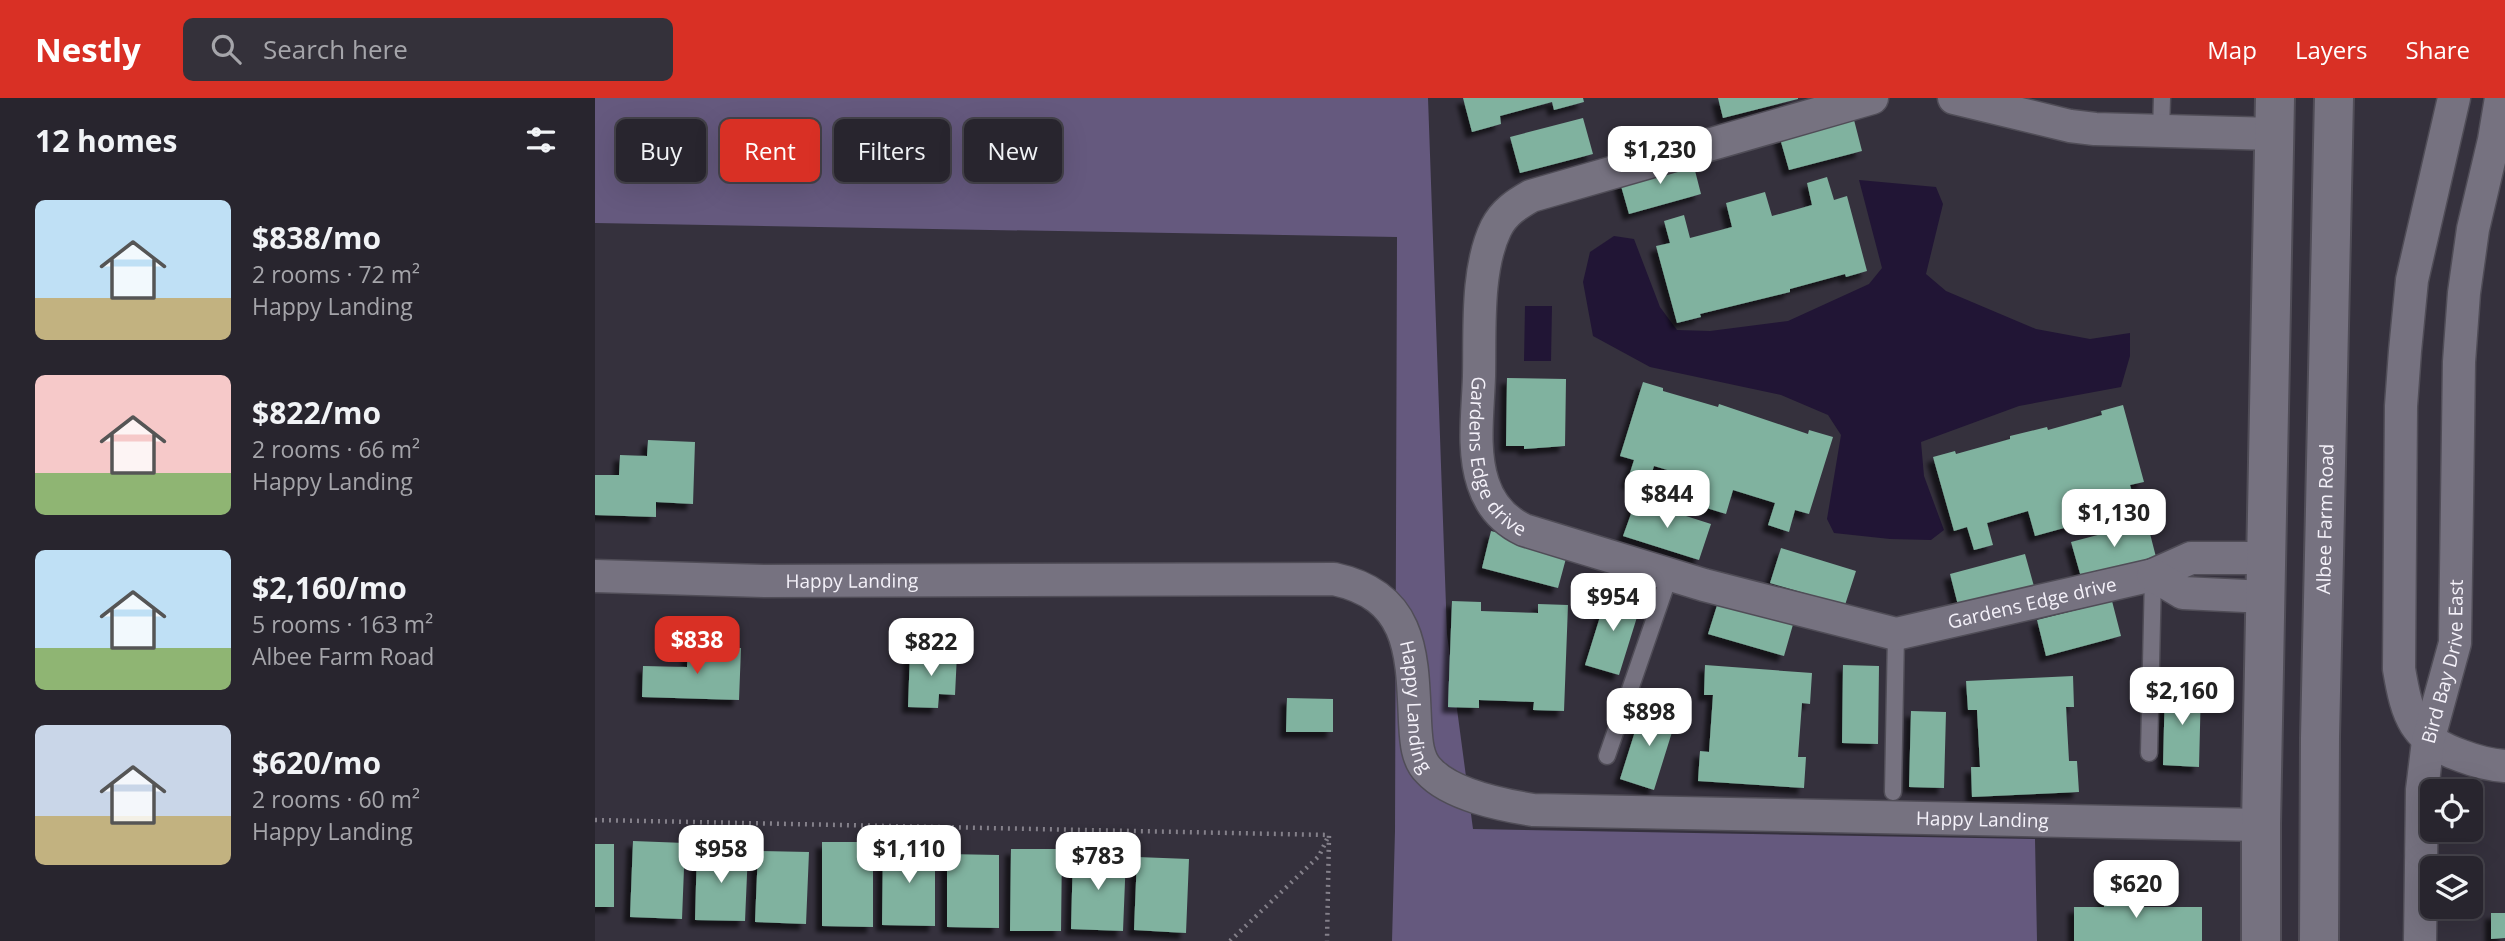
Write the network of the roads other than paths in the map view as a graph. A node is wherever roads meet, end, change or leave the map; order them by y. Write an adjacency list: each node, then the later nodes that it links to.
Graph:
1 (1872, 98): 10 (street, Gardens Edge drive)
2 (1954, 98): 8 (street)
3 (2162, 98): 8 (lane)
4 (2334, 98): 24 (main road, Albee Farm Road)
5 (2454, 98): 16 (street, Bird Bay Drive East)
6 (2501, 98): 16 (street, Bird Bay Drive East)
7 (2274, 116): 8 (street); 9 (main road)
8 (2161, 131)
9 (2267, 558): 11 (street, Gardens Edge drive); 13 (main road)
10 (1670, 574): 14 (street, Gardens Edge drive); 18 (lane)
11 (2153, 575): 13 (street); 14 (street, Gardens Edge drive); 17 (lane)
12 (595, 576): 21 (street, Happy Landing)
13 (2266, 597): 15 (main road)
14 (1896, 634): 20 (lane)
15 (2264, 682): 21 (main road); 23 (main road)
16 (2428, 741): 19 (street); 25 (street)
17 (2149, 753)
18 (1607, 756)
19 (2505, 766)
20 (1893, 792)
21 (2260, 825): 22 (main road)
22 (2261, 941)
23 (2284, 941)
24 (2319, 941)
25 (2420, 941)

